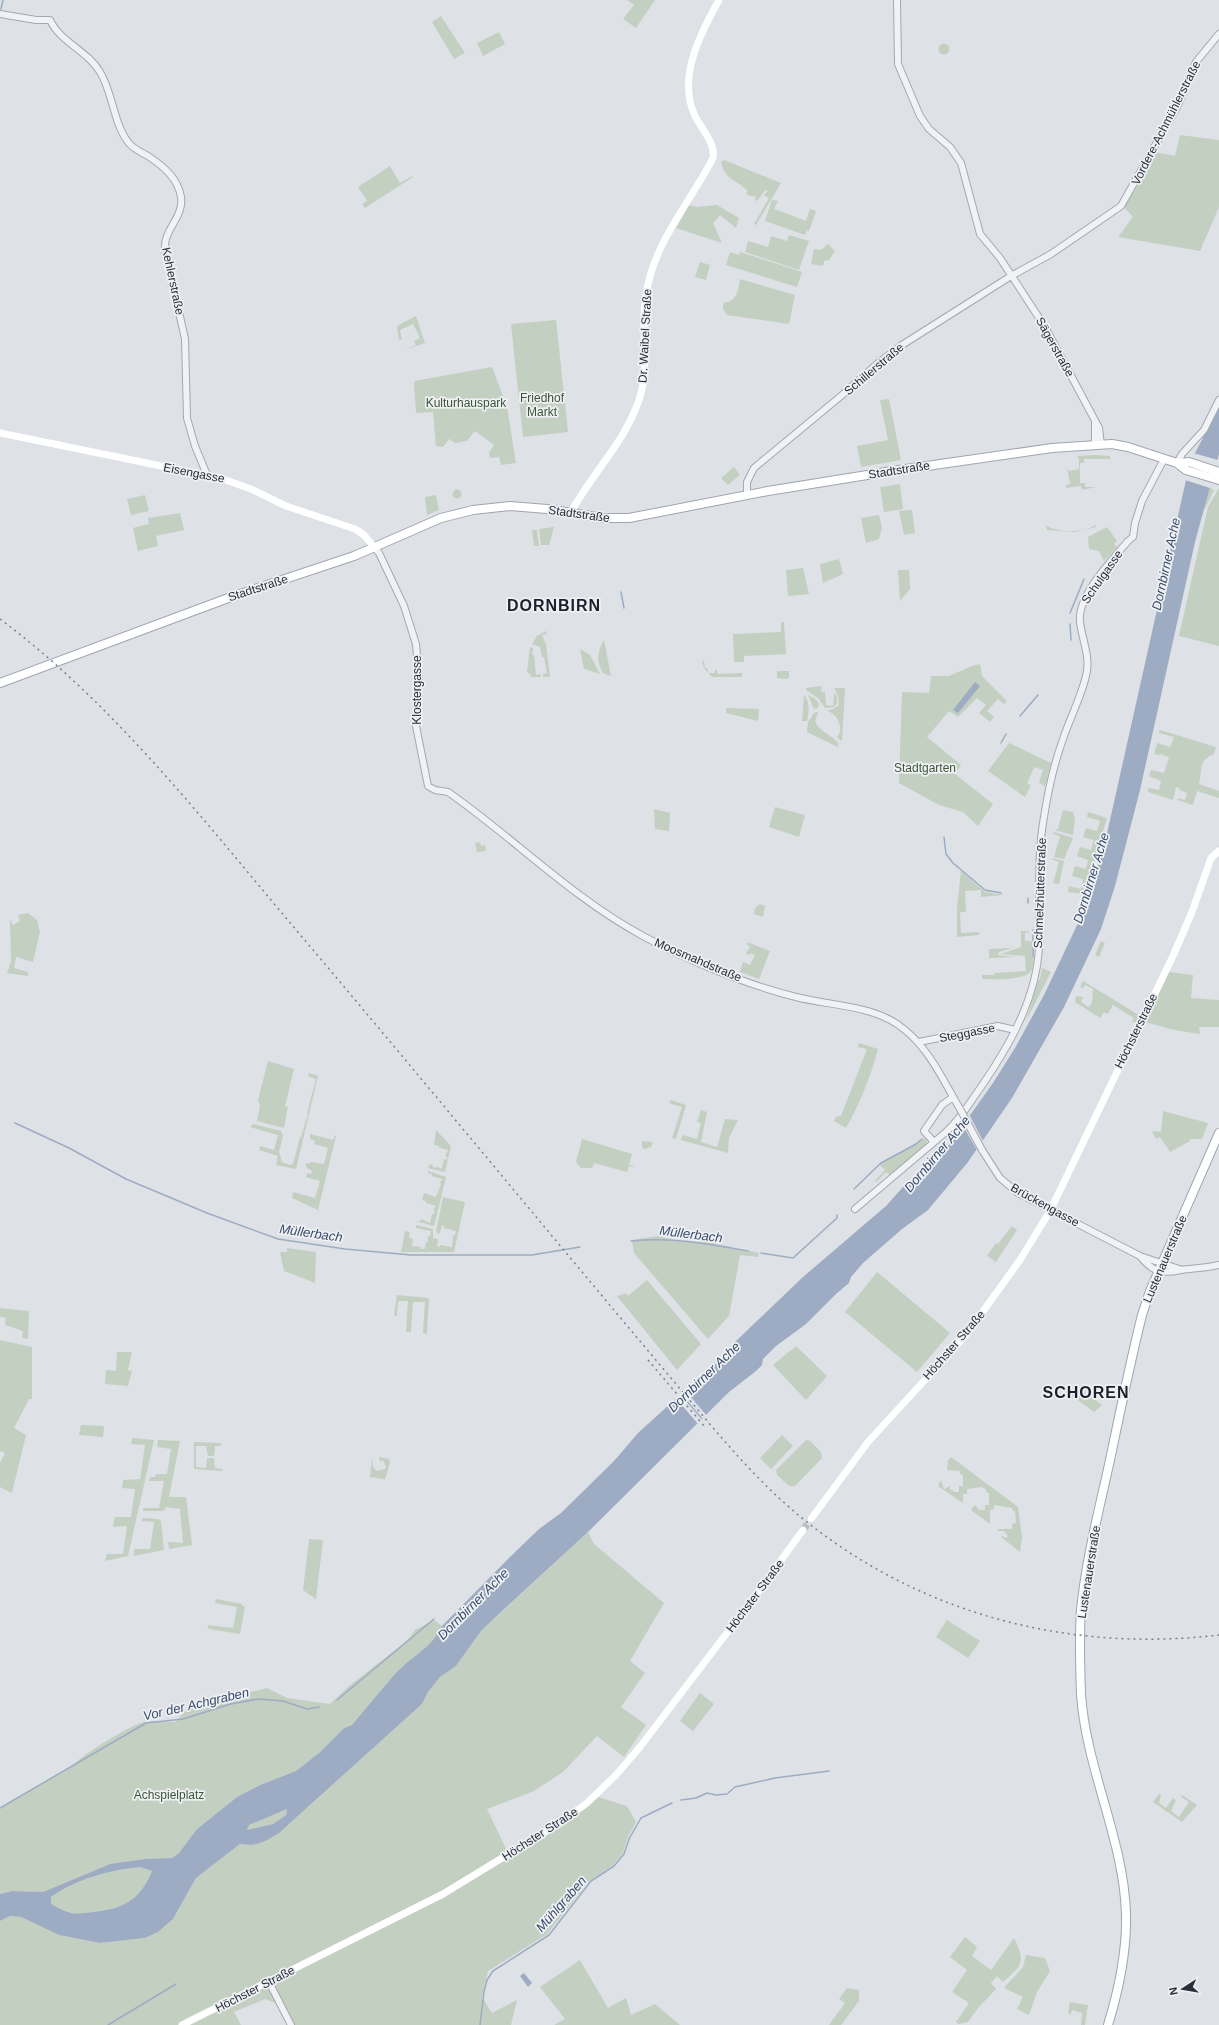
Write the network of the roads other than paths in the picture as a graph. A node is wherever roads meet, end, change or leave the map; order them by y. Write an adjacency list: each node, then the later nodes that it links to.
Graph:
1 (719, 0): 14 (main road, Dr. Waibel Straße)
2 (897, 0): 5 (street, Sägerstraße)
3 (0, 14): 11 (street, Kehlerstraße)
4 (1219, 34): 5 (street, Vordere-Achmühlerstraße)
5 (1011, 276): 8 (street, Sägerstraße); 13 (street, Schillerstraße)
6 (1219, 400): 10 (street)
7 (0, 433): 11 (main road, Eisengasse)
8 (1098, 445): 9 (main road, Stadtstraße); 13 (main road, Stadtstraße)
9 (1164, 459): 10 (main road, Stadtstraße); 16 (street, Schulgasse)
10 (1176, 463): 12 (main road, Stadtstraße)
11 (207, 475): 15 (main road, Eisengasse)
12 (1217, 476)
13 (749, 495): 14 (main road, Stadtstraße)
14 (570, 514): 15 (main road, Stadtstraße)
15 (374, 547): 17 (main road, Stadtstraße); 18 (street, Klostergasse)
16 (1079, 620): 20 (street, Schmelzhütterstraße)
17 (0, 683)
18 (434, 790): 21 (street, Moosmahdstraße)
19 (1219, 851): 27 (main road, Höchsterstraße)
20 (1015, 1030): 21 (street, Steggasse); 25 (street, Schmelzhütterstraße)
21 (919, 1042): 22 (street, Moosmahdstraße)
22 (953, 1097): 23 (street, Moosmahdstraße); 25 (street)
23 (960, 1109): 27 (street, Brückengasse, bridge)
24 (1219, 1133): 29 (main road, Lustenauerstraße)
25 (934, 1142): 26 (street, Schmelzhütterstraße)
26 (855, 1209)
27 (1050, 1210): 29 (street, Brückengasse); 30 (main road, Höchster Straße)
28 (1219, 1265): 29 (street)
29 (1160, 1268): 35 (main road, Lustenauerstraße)
30 (811, 1519)
31 (803, 1530): 32 (main road, Höchster Straße)
32 (269, 1982): 33 (main road, Höchster Straße); 34 (street)
33 (182, 2025)
34 (291, 2025)
35 (1108, 2025)

